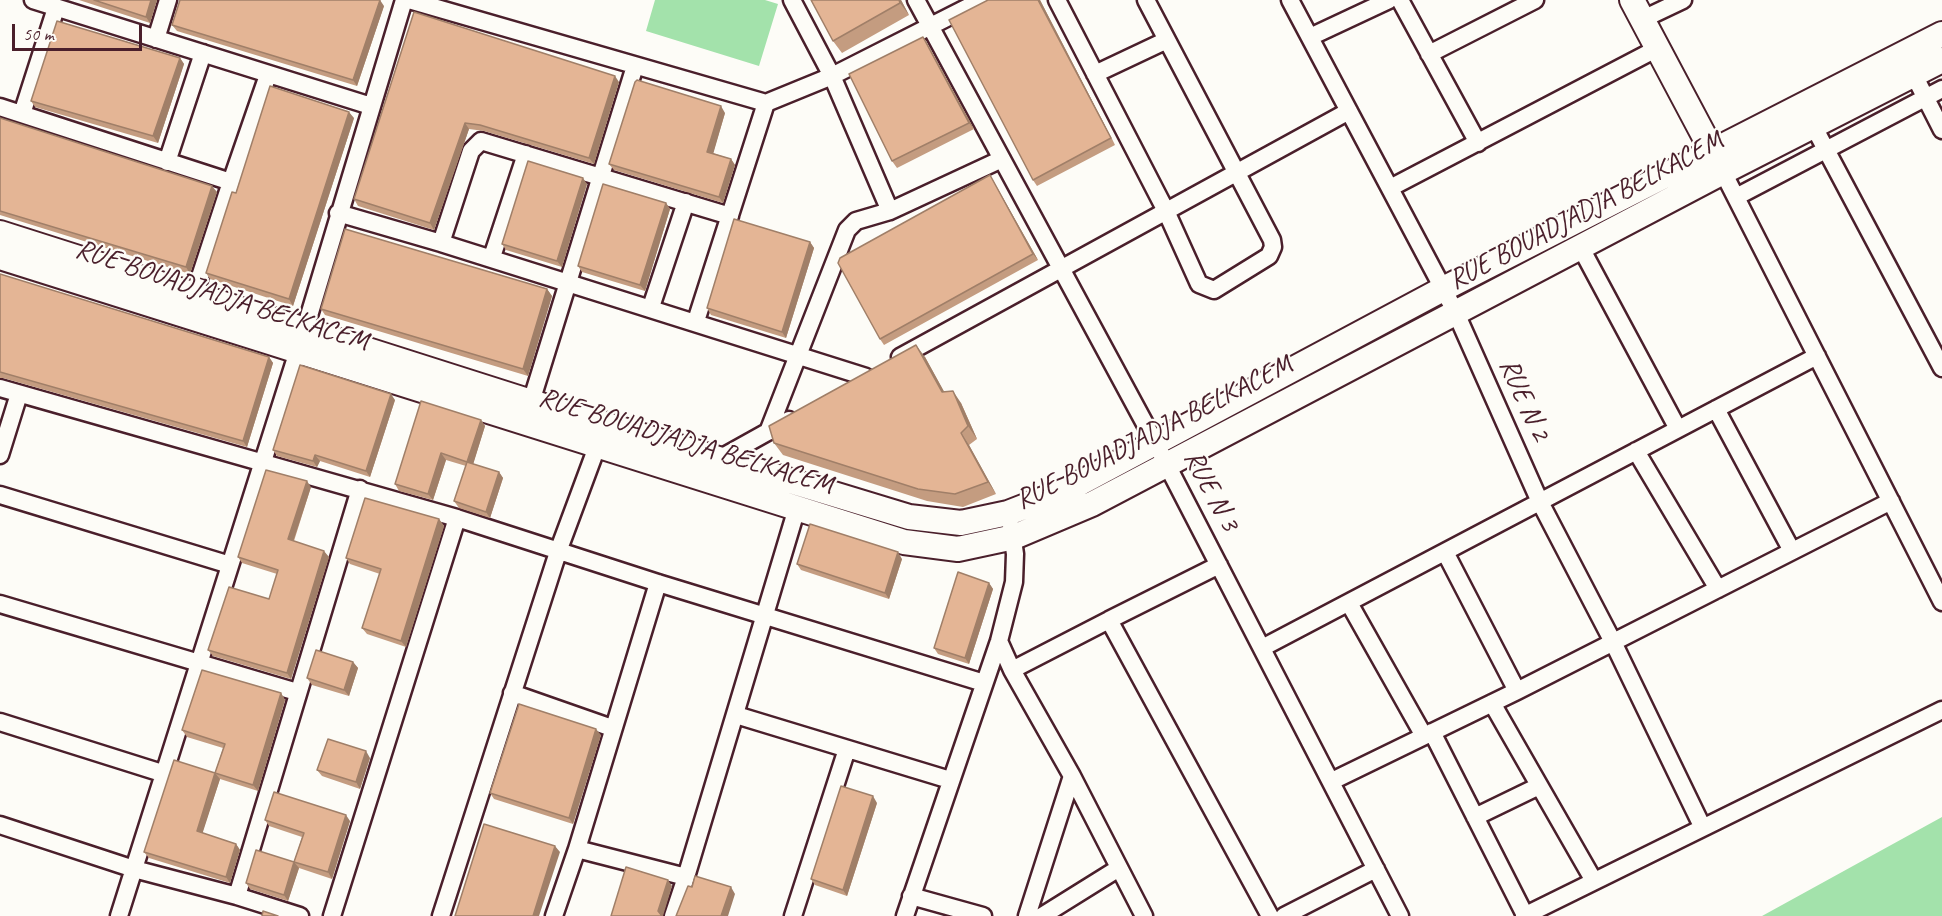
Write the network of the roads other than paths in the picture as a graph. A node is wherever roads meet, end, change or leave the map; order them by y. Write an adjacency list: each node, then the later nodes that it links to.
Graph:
1 (33, 0): 15 (street)
2 (168, 0): 20 (street)
3 (404, 0): 34 (street)
4 (409, 0): 26 (street)
5 (792, 0): 30 (street)
6 (916, 0): 17 (street, RUE N 3)
7 (982, 0): 17 (street)
8 (1057, 0): 27 (street)
9 (1146, 0): 21 (street)
10 (1290, 0): 19 (street, RUE N 2)
11 (1389, 0): 19 (street)
12 (1400, 0): 24 (street)
13 (1535, 0): 24 (street)
14 (1683, 0): 16 (street)
15 (56, 8): 20 (street); 37 (street)
16 (1637, 10): 22 (street)
17 (931, 28): 30 (street); 44 (street, RUE N 3)
18 (1942, 34): 41 (street, RUE BOUADJADJA BELKACEM)
19 (1310, 37): 36 (street, RUE N 2)
20 (156, 39): 23 (street)
21 (1167, 40): 27 (street); 47 (street)
22 (1658, 48): 40 (street); 41 (street)
23 (203, 53): 28 (street); 45 (street)
24 (1429, 54): 40 (street)
25 (1942, 60): 29 (street, RUE BOUADJADJA BELKACEM)
26 (635, 66): 33 (street); 48 (street)
27 (1095, 74): 54 (street)
28 (268, 75): 34 (street); 49 (street)
29 (1914, 75): 32 (street); 38 (street, RUE BOUADJADJA BELKACEM)
30 (832, 76): 33 (street); 53 (street)
31 (1942, 89): 32 (street)
32 (1925, 98): 39 (street); 42 (street)
33 (766, 103): 56 (street)
34 (371, 106): 55 (street)
35 (0, 107): 37 (street)
36 (1349, 111): 47 (street); 50 (street, RUE N 2)
37 (22, 114): 45 (street)
38 (1814, 127): 42 (street); 46 (street, RUE BOUADJADJA BELKACEM)
39 (1942, 130)
40 (1478, 142): 50 (street)
41 (1712, 150): 46 (street); 64 (street, RUE BOUADJADJA BELKACEM)
42 (1826, 150): 51 (street); 72 (street)
43 (526, 154): 48 (street); 58 (street); 61 (street)
44 (1002, 159): 53 (street); 62 (street, RUE N 3)
45 (167, 162): 49 (street)
46 (1723, 172): 51 (street); 59 (street, RUE BOUADJADJA BELKACEM)
47 (1237, 173): 54 (street); 54 (street)
48 (602, 177): 52 (street); 63 (street)
49 (231, 182): 65 (street)
50 (1390, 188): 64 (street, RUE N 2)
51 (1736, 197): 71 (street)
52 (686, 202): 56 (street); 66 (street)
53 (891, 211): 70 (street)
54 (1166, 211): 62 (street)
55 (338, 213): 58 (street); 69 (street)
56 (730, 216): 68 (street)
57 (0, 233): 65 (street, RUE BOUADJADJA BELKACEM)
58 (441, 243): 61 (street)
59 (1581, 248): 67 (street, RUE BOUADJADJA BELKACEM); 80 (street)
60 (0, 257): 69 (street, RUE BOUADJADJA BELKACEM)
61 (492, 257): 63 (street)
62 (1060, 269): 73 (street); 84 (street, RUE N 3)
63 (569, 282): 66 (street); 77 (street)
64 (1443, 289): 67 (street, RUE N 2); 84 (street, RUE BOUADJADJA BELKACEM)
65 (194, 295): 69 (street, RUE BOUADJADJA BELKACEM)
66 (651, 307): 68 (street)
67 (1456, 313): 84 (street, RUE BOUADJADJA BELKACEM); 91 (street, RUE N 2)
68 (696, 321): 70 (street)
69 (302, 340): 77 (street, RUE BOUADJADJA BELKACEM); 82 (street, RUE BOUADJADJA BELKACEM); 87 (street)
70 (799, 354): 73 (street); 81 (street)
71 (1817, 356): 78 (street); 90 (street)
72 (1942, 368)
73 (876, 371): 75 (street)
74 (0, 388): 76 (street)
75 (846, 388)
76 (20, 394): 85 (street); 87 (street)
77 (531, 402): 82 (street, RUE BOUADJADJA BELKACEM)
78 (1716, 409): 80 (street); 97 (street)
79 (807, 410): 81 (street)
80 (1678, 429): 83 (street)
81 (768, 432): 86 (street)
82 (601, 435): 86 (street, RUE BOUADJADJA BELKACEM); 92 (street, RUE BOUADJADJA BELKACEM); 96 (street)
83 (1636, 451): 91 (street); 103 (street)
84 (1161, 453): 93 (street, RUE BOUADJADJA BELKACEM); 95 (street, RUE BOUADJADJA BELKACEM); 100 (street, RUE N 3)
85 (0, 455)
86 (719, 459): 93 (street, RUE BOUADJADJA BELKACEM)
87 (262, 463): 88 (street); 99 (street)
88 (360, 489): 94 (street); 116 (street)
89 (0, 495): 99 (street)
90 (1890, 501): 97 (street); 101 (street)
91 (1540, 502): 98 (street); 110 (street, RUE N 2)
92 (797, 508): 95 (street, RUE BOUADJADJA BELKACEM); 107 (street)
93 (1008, 513): 95 (street)
94 (457, 518): 96 (street); 143 (street)
95 (1014, 537): 109 (street)
96 (560, 549): 102 (street); 117 (street)
97 (1792, 551): 103 (street)
98 (1445, 552): 105 (street); 115 (street)
99 (230, 565): 112 (street)
100 (1219, 565): 108 (street); 111 (street, RUE N 3)
101 (1935, 572): 104 (street)
102 (658, 583): 107 (street); 122 (street)
103 (1718, 589): 110 (street)
104 (1942, 602)
105 (1349, 603): 111 (street); 123 (street)
106 (0, 604): 112 (street)
107 (765, 616): 114 (street); 120 (street)
108 (1109, 620): 113 (street); 153 (street)
109 (999, 641): 113 (street); 114 (street)
110 (1613, 642): 115 (street); 132 (street, RUE N 2)
111 (1262, 648): 128 (street, RUE N 3)
112 (198, 664): 116 (street); 125 (street)
113 (1012, 670): 126 (street)
114 (984, 683): 127 (street)
115 (1517, 691): 118 (street)
116 (297, 692): 139 (street)
117 (512, 693): 122 (street); 144 (street)
118 (1492, 703): 123 (street); 129 (street)
119 (1942, 710): 132 (street)
120 (736, 715): 124 (street); 137 (street)
121 (0, 722): 125 (street)
122 (612, 728): 133 (street)
123 (1428, 734): 128 (street); 130 (street)
124 (847, 749): 127 (street); 147 (street)
125 (165, 774): 135 (street)
126 (1072, 776): 134 (street); 150 (street)
127 (950, 780): 140 (street)
128 (1332, 781): 136 (street, RUE N 3)
129 (1539, 786): 130 (street); 138 (street)
130 (1475, 817): 156 (street)
131 (0, 825): 135 (street)
132 (1702, 826): 138 (street)
133 (577, 849): 137 (street); 145 (street)
134 (1119, 868): 151 (street); 152 (street)
135 (134, 869): 139 (street); 141 (street)
136 (1376, 869): 154 (street); 155 (street, RUE N 3)
137 (686, 877): 146 (street)
138 (1594, 881): 156 (street)
139 (237, 896): 142 (street)
140 (911, 896): 148 (street); 149 (street)
141 (119, 916)
142 (300, 916)
143 (332, 916)
144 (441, 916)
145 (554, 916)
146 (673, 916)
147 (793, 916)
148 (905, 916)
149 (983, 916)
150 (1027, 916)
151 (1042, 916)
152 (1144, 916)
153 (1270, 916)
154 (1284, 916)
155 (1400, 916)
156 (1525, 916)

